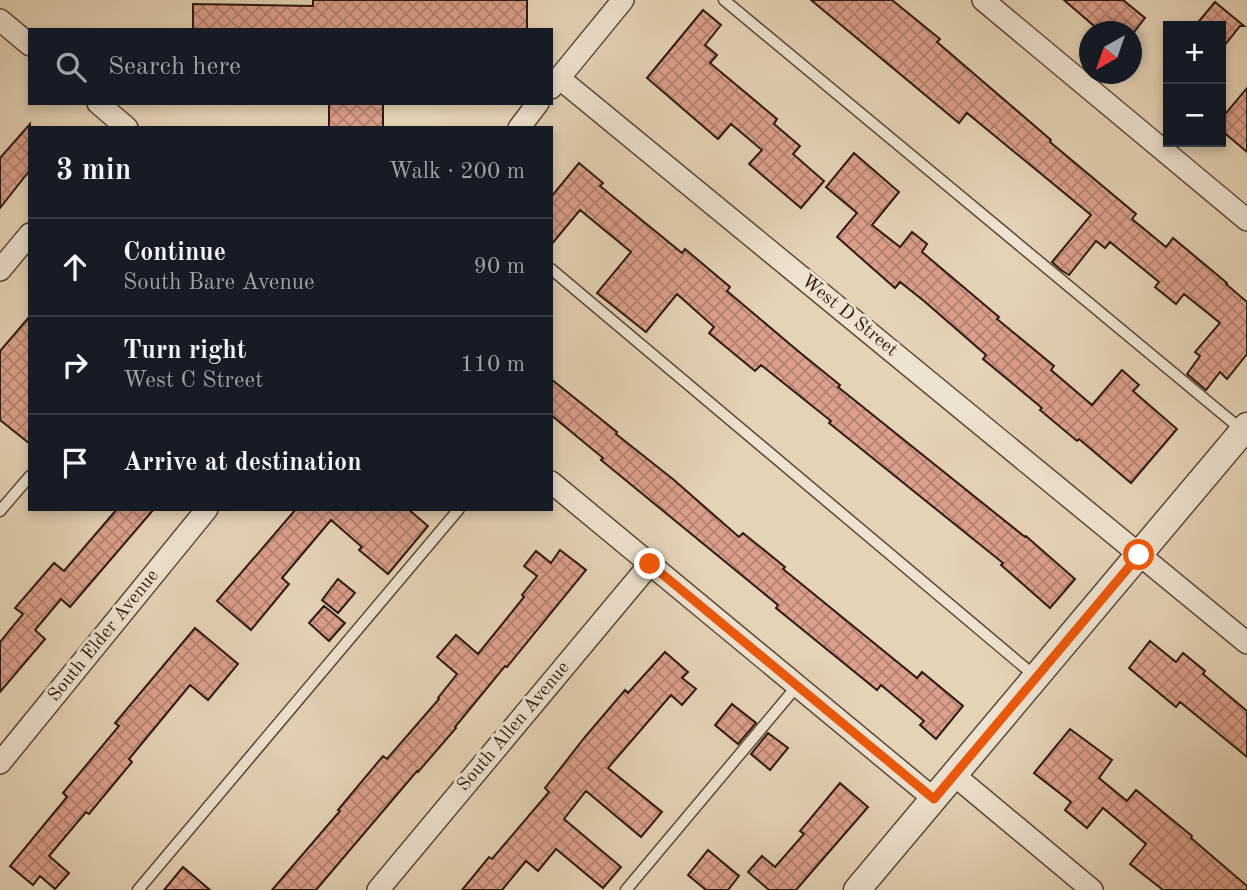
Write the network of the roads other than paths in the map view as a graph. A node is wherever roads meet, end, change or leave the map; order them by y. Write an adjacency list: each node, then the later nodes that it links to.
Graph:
1 (623, 0): 6 (street)
2 (724, 0): 15 (lane)
3 (983, 0): 11 (street)
4 (0, 20): 5 (street)
5 (28, 43)
6 (555, 83): 21 (street, West D Street)
7 (100, 105): 9 (street)
8 (536, 105): 10 (street)
9 (123, 126)
10 (521, 126)
11 (1247, 220)
12 (28, 236): 13 (street)
13 (0, 270)
14 (553, 271): 24 (lane)
15 (1246, 431): 21 (street)
16 (28, 478): 18 (lane)
17 (553, 484): 22 (street)
18 (0, 511)
19 (205, 511): 26 (street, South Elder Avenue)
20 (457, 511): 29 (lane)
21 (1139, 555): 23 (street, West D Street); 24 (street)
22 (650, 564): 25 (street); 30 (street, South Allen Avenue)
23 (1247, 643)
24 (1036, 677): 27 (street)
25 (797, 686): 28 (street); 31 (lane)
26 (0, 763)
27 (954, 775): 28 (street); 33 (street)
28 (934, 799): 32 (street)
29 (138, 890)
30 (378, 890)
31 (626, 890)
32 (857, 890)
33 (1092, 890)

